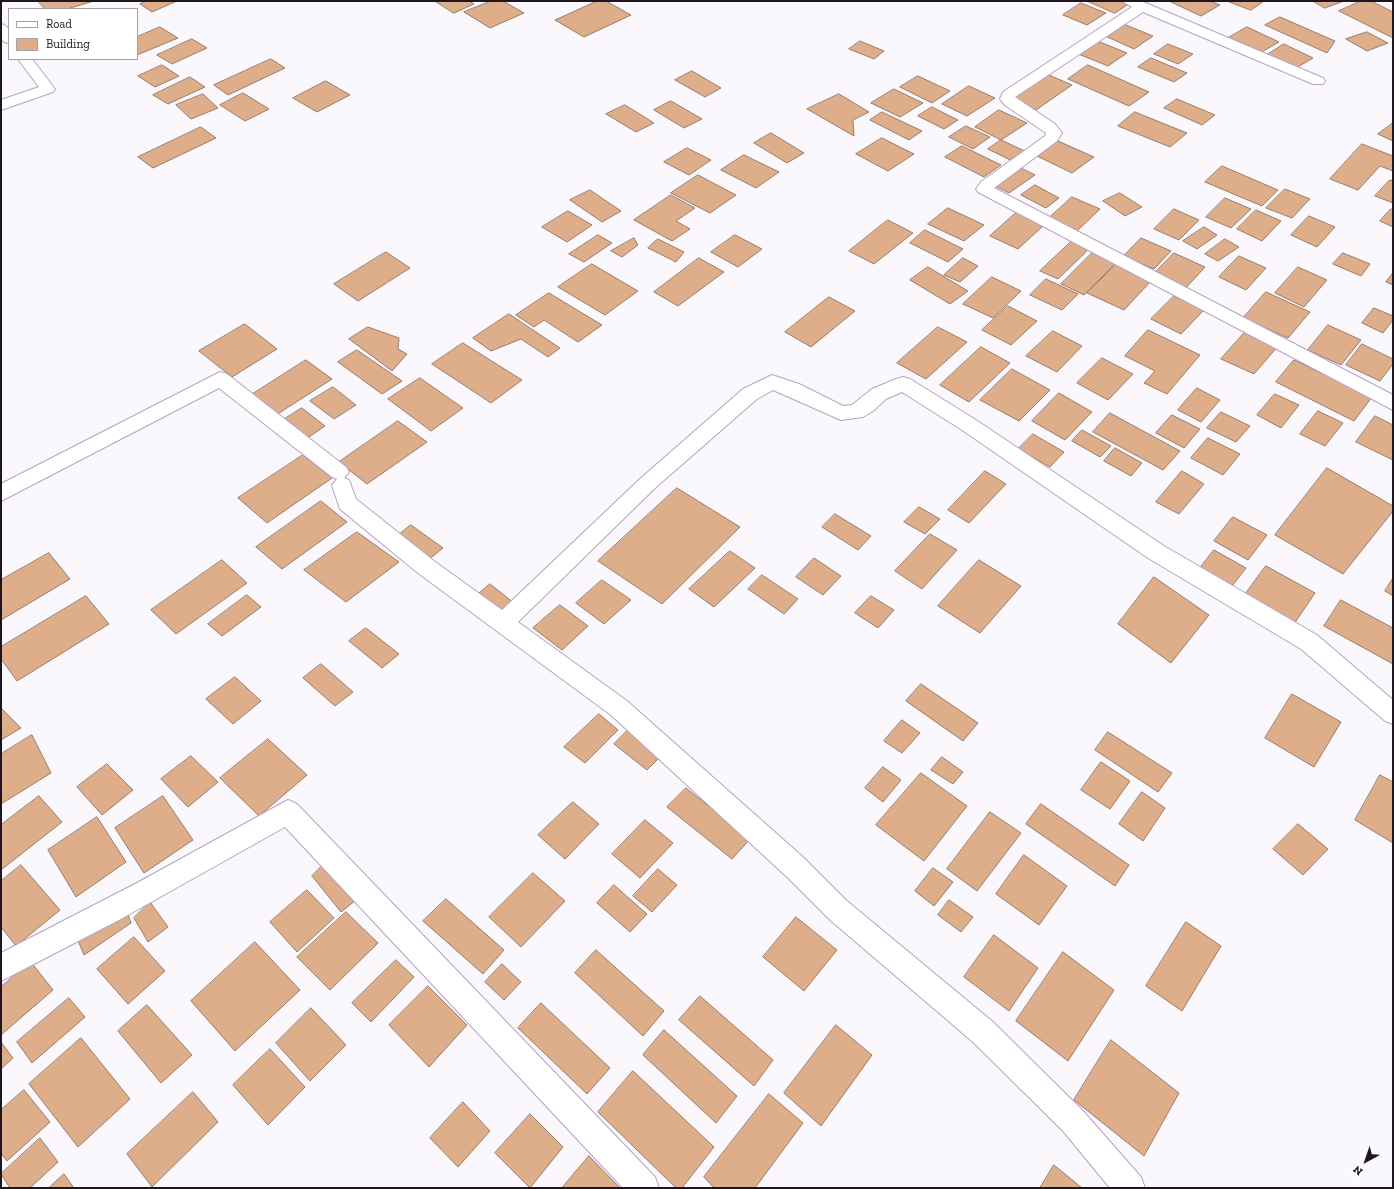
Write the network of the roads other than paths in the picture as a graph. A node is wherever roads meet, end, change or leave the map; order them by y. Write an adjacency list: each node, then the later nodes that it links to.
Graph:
1 (1135, 4): 5 (street); 7 (street)
2 (1, 28): 3 (street)
3 (8, 38)
4 (26, 60): 6 (street)
5 (1318, 80)
6 (1, 105)
7 (1390, 396)
8 (1, 493): 9 (street)
9 (503, 623): 10 (street); 13 (street)
10 (1393, 714)
11 (1, 967): 12 (street)
12 (644, 1188)
13 (1130, 1188)

